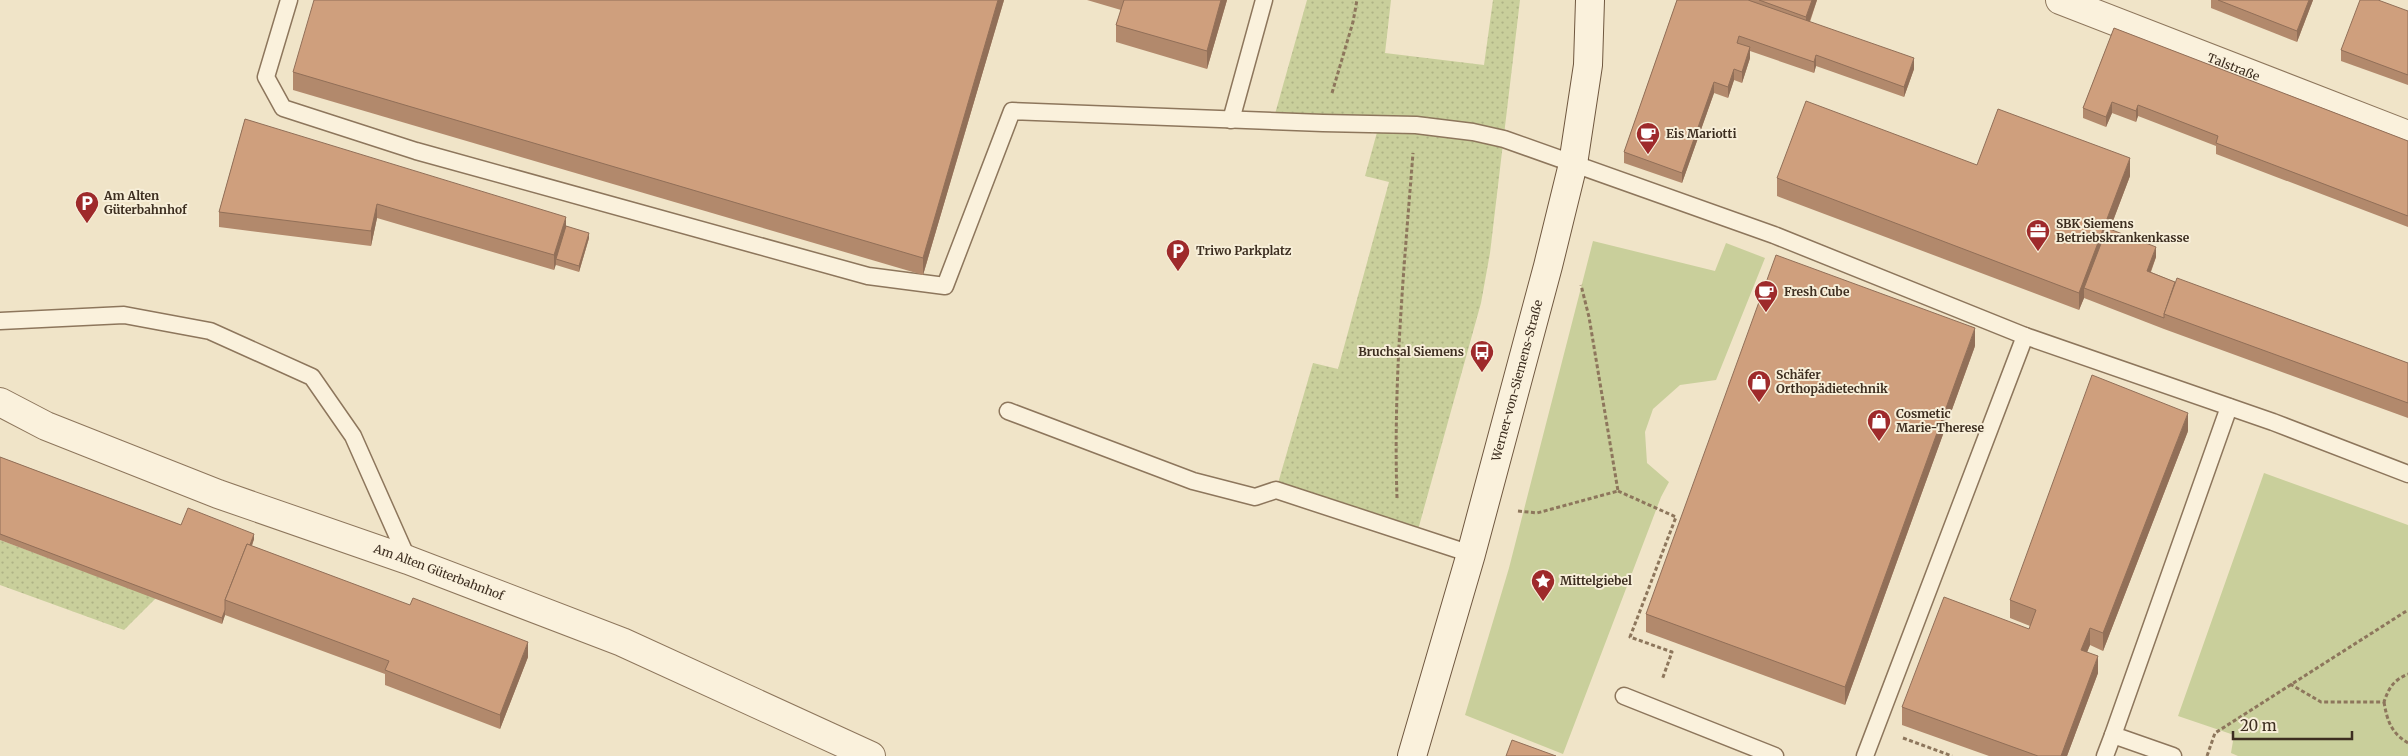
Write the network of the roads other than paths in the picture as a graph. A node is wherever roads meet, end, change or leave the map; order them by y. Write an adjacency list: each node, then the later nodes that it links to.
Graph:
1 (289, 0): 5 (lane)
2 (1264, 0): 5 (lane)
3 (1590, 0): 7 (street, Werner-von-Siemens-Straße)
4 (2060, 0): 6 (street, Talstraße)
5 (1231, 120): 7 (lane)
6 (2408, 135)
7 (1573, 164): 9 (lane); 14 (street, Werner-von-Siemens-Straße)
8 (0, 321): 15 (lane)
9 (2025, 336): 11 (lane); 21 (lane)
10 (0, 402): 15 (street, Am Alten Güterbahnhof)
11 (2229, 407): 13 (lane); 17 (lane)
12 (1008, 411): 14 (lane)
13 (2408, 474)
14 (1471, 554): 19 (street, Werner-von-Siemens-Straße)
15 (408, 560): 18 (street, Am Alten Güterbahnhof)
16 (1624, 696): 20 (lane)
17 (2113, 735): 22 (lane); 23 (lane)
18 (872, 756)
19 (1412, 756)
20 (1775, 756)
21 (1865, 756)
22 (2105, 756)
23 (2173, 756)

